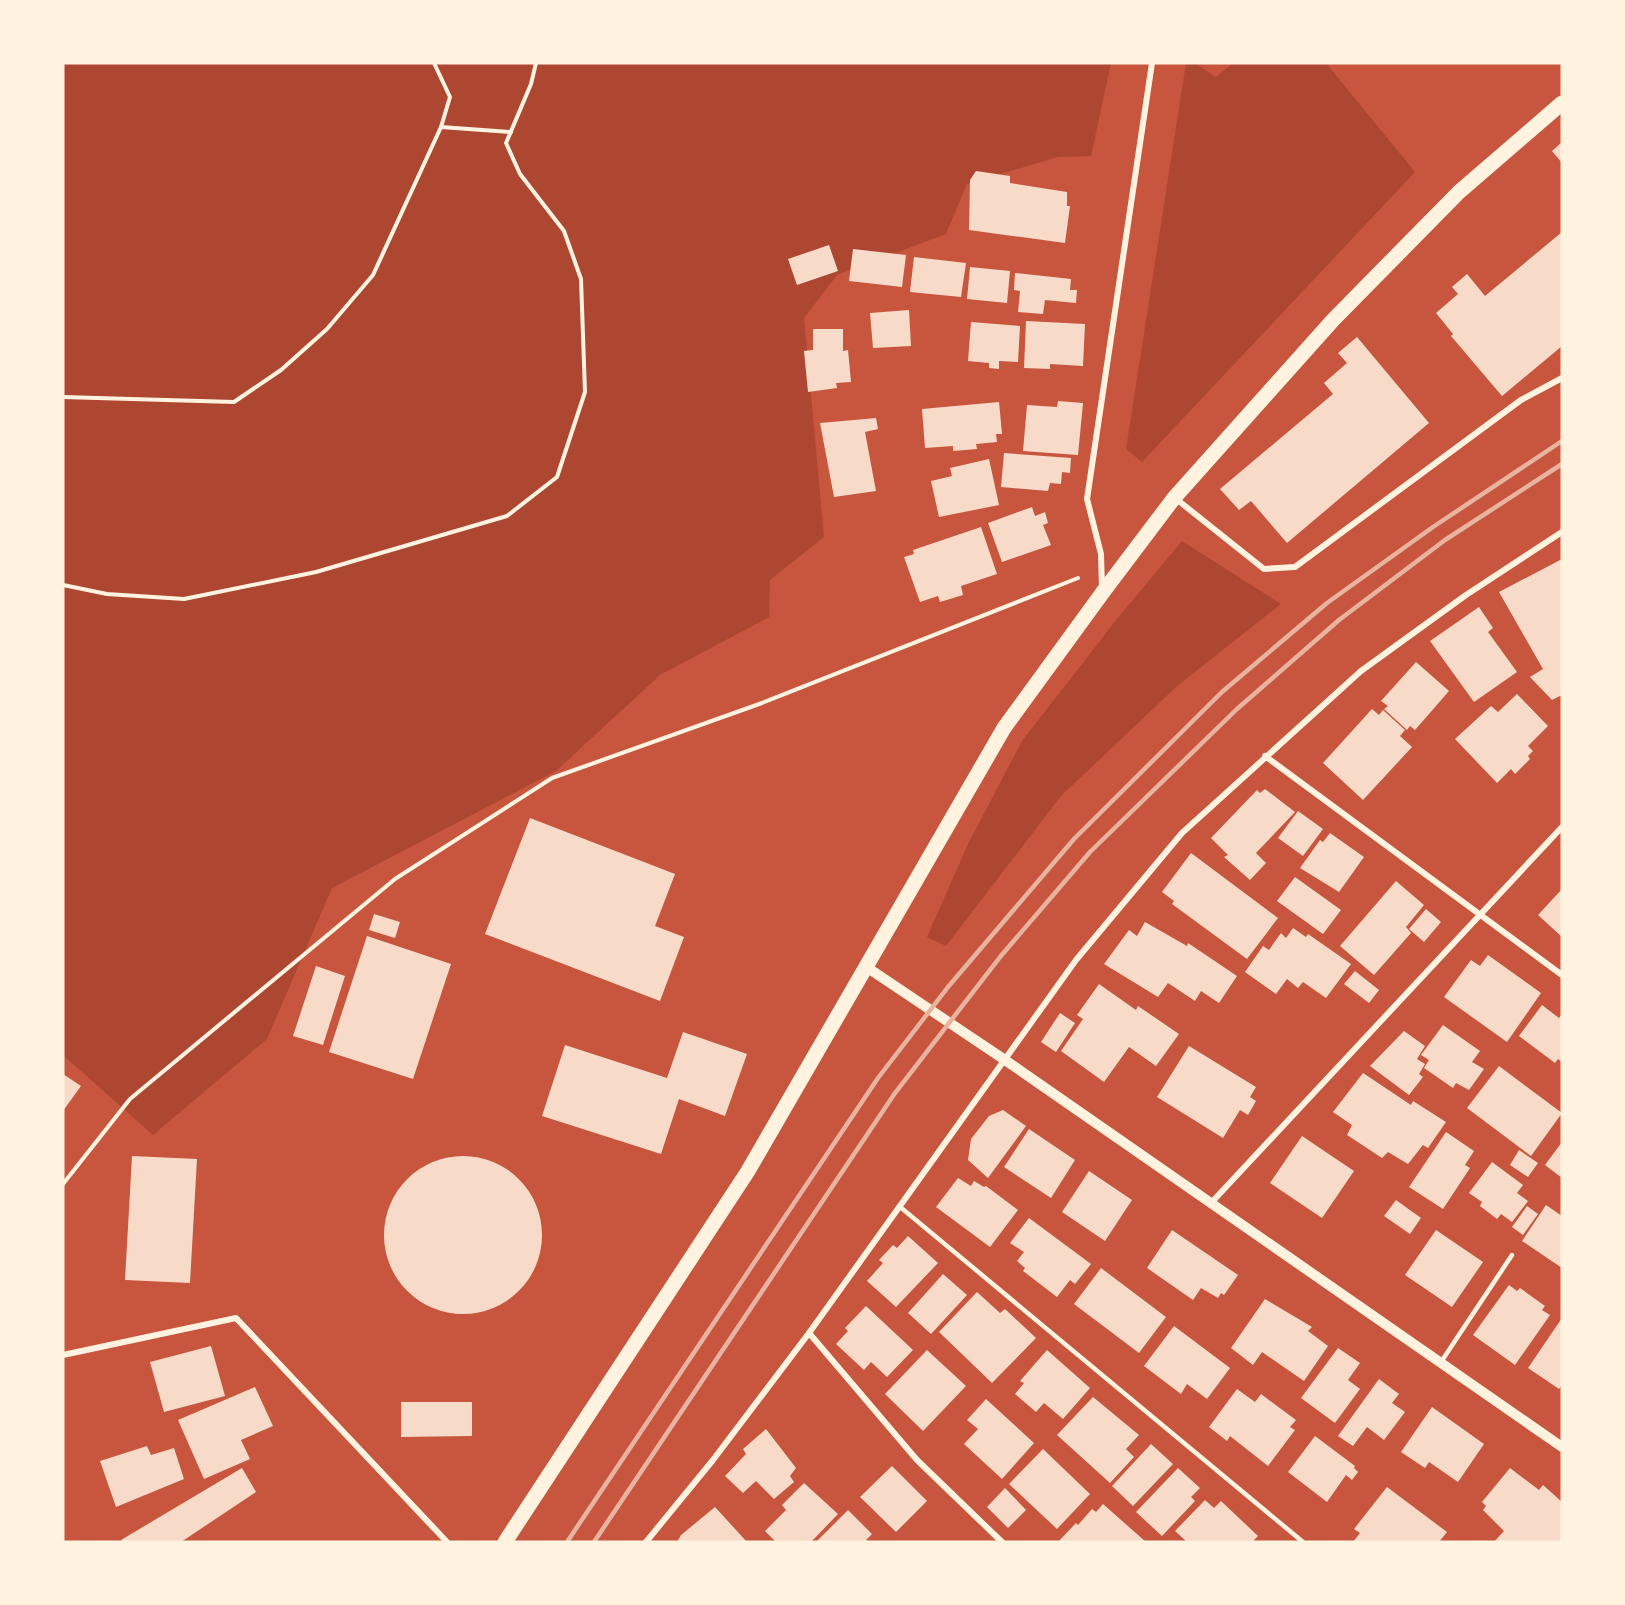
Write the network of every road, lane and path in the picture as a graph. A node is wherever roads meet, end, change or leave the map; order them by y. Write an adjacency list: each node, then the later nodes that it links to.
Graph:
1 (434, 63): 5 (path)
2 (536, 63): 6 (path)
3 (1152, 63): 11 (street)
4 (1562, 103): 9 (main road)
5 (441, 127): 6 (path); 8 (path)
6 (511, 132): 12 (path)
7 (1562, 378): 9 (street)
8 (63, 397)
9 (1174, 498): 13 (main road)
10 (1562, 532): 14 (street)
11 (1101, 573): 13 (street); 20 (path)
12 (63, 585)
13 (1103, 592): 17 (main road)
14 (1265, 756): 16 (street); 19 (street)
15 (1562, 826): 16 (street)
16 (1479, 914): 18 (street); 21 (street)
17 (865, 966): 19 (street); 29 (main road)
18 (1562, 975)
19 (1005, 1060): 21 (street); 22 (street)
20 (63, 1184)
21 (1211, 1203): 26 (street)
22 (898, 1205): 24 (street); 32 (lane)
23 (1512, 1255): 26 (lane)
24 (809, 1333): 30 (street); 31 (street)
25 (63, 1355): 28 (street)
26 (1439, 1364): 27 (street)
27 (1562, 1447)
28 (447, 1542)
29 (505, 1542)
30 (646, 1542)
31 (1002, 1542)
32 (1303, 1542)

